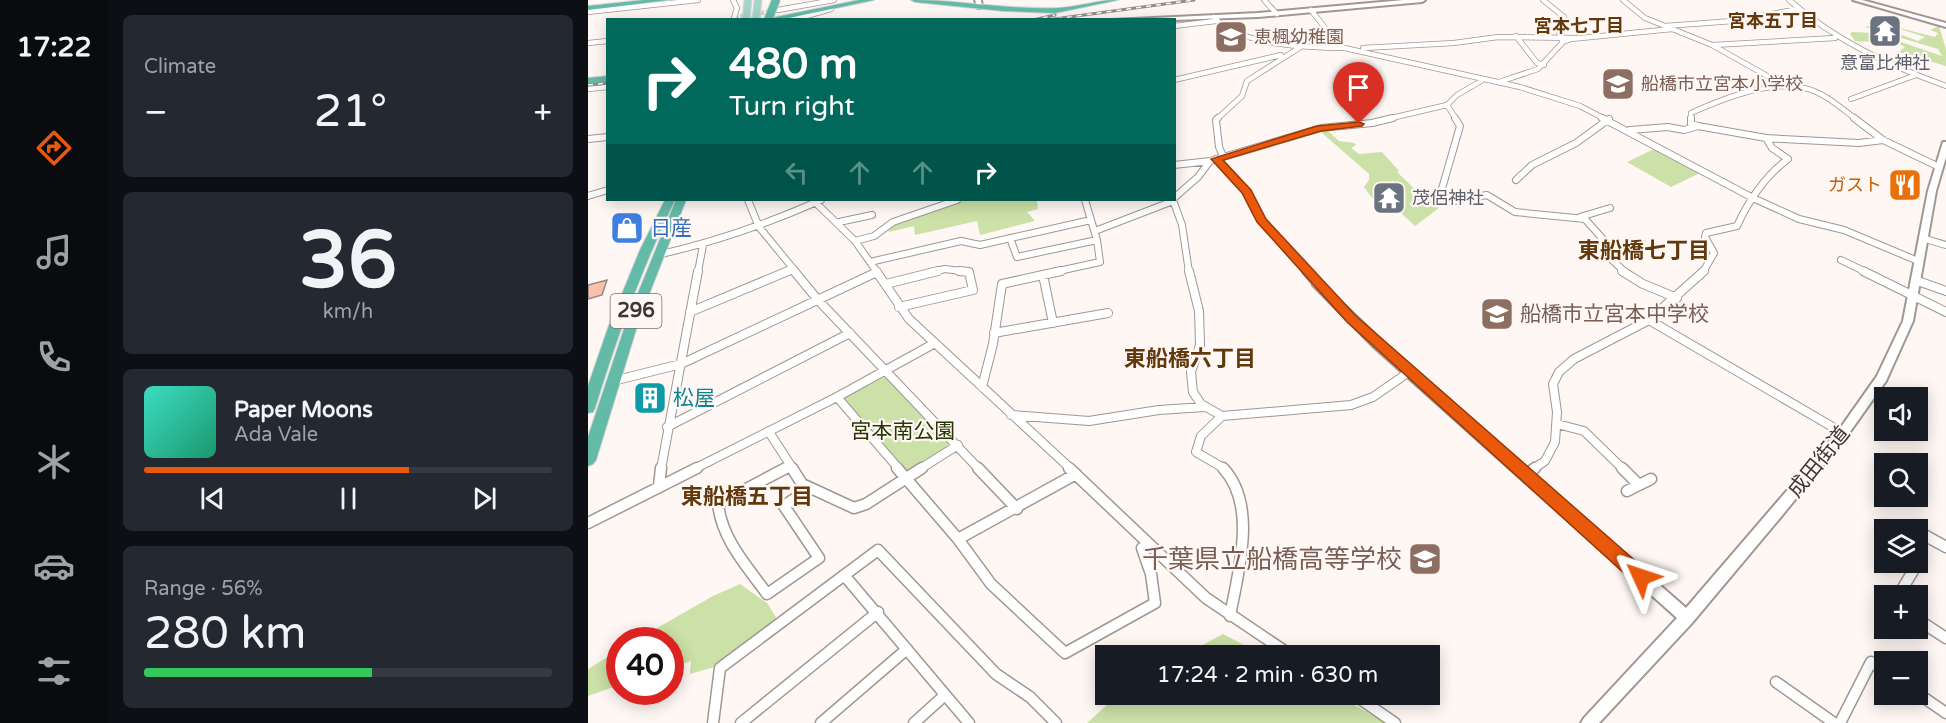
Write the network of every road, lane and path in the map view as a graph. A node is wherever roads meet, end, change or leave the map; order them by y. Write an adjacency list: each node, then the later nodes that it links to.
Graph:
1 (609, 0): 22 (highway)
2 (642, 0): 22 (highway)
3 (665, 0): 19 (highway)
4 (698, 0): 22 (street)
5 (733, 0): 29 (street)
6 (748, 0): 30 (main road)
7 (758, 0): 31 (main road)
8 (777, 0): 32 (highway, bridge)
9 (834, 0): 25 (street)
10 (870, 0): 20 (highway)
11 (915, 0): 21 (highway)
12 (1114, 0): 26 (highway)
13 (1264, 0): 28 (street)
14 (1422, 0): 27 (street)
15 (1543, 0): 46 (street)
16 (1623, 0): 41 (street)
17 (1789, 0): 24 (street)
18 (1856, 0): 39 (street)
19 (622, 2): 22 (highway)
20 (853, 2): 33 (highway); 34 (street)
21 (979, 3): 23 (highway)
22 (588, 7)
23 (990, 8): 26 (highway); 35 (highway)
24 (1798, 9): 41 (street); 45 (street)
25 (781, 10)
26 (1061, 10): 36 (highway)
27 (1311, 10): 28 (street); 51 (street)
28 (1277, 14): 38 (street)
29 (734, 18)
30 (746, 18)
31 (756, 18)
32 (767, 18)
33 (776, 18)
34 (793, 18)
35 (994, 18)
36 (1022, 18)
37 (1176, 19): 38 (street)
38 (1215, 19): 40 (street); 49 (street)
39 (1945, 23): 43 (street)
40 (1176, 26)
41 (1664, 26): 42 (street)
42 (1672, 29): 46 (street); 50 (street)
43 (1946, 35)
44 (1516, 36): 46 (street); 51 (street); 53 (street)
45 (1835, 38): 50 (street); 54 (street)
46 (1562, 39): 53 (street)
47 (606, 41): 48 (street)
48 (588, 44)
49 (1302, 45): 51 (street); 52 (street)
50 (1712, 45): 62 (street)
51 (1346, 48): 57 (street)
52 (1281, 55): 56 (street); 74 (street)
53 (1544, 64): 59 (street)
54 (1916, 75): 60 (street); 64 (street)
55 (606, 79): 58 (highway)
56 (1176, 80)
57 (1483, 80): 59 (street); 65 (street)
58 (588, 81)
59 (1499, 82): 66 (street)
60 (1946, 86)
61 (606, 87): 63 (street)
62 (1787, 87): 67 (street); 72 (street)
63 (588, 89)
64 (1851, 99)
65 (1447, 105): 74 (street); 93 (street)
66 (1609, 119): 68 (street); 78 (street)
67 (1698, 126): 68 (street); 70 (street)
68 (1629, 130): 82 (street)
69 (606, 137): 71 (street)
70 (1766, 138): 72 (street); 82 (street)
71 (588, 139)
72 (1883, 140): 77 (street)
73 (1946, 149): 77 (street, 成田街道)
74 (1223, 156): 75 (street)
75 (1213, 160): 76 (street); 81 (street); 113 (street)
76 (1176, 165)
77 (1940, 167): 99 (street, 成田街道)
78 (1516, 180)
79 (606, 191): 80 (street)
80 (588, 196)
81 (1176, 198)
82 (1752, 198): 106 (street); 116 (street)
83 (669, 201): 134 (highway, 296)
84 (681, 201): 104 (highway, 296)
85 (748, 201): 96 (street)
86 (817, 201): 95 (street); 96 (street)
87 (954, 201): 101 (street)
88 (1085, 201): 94 (street)
89 (1170, 201): 97 (street)
90 (1174, 201): 133 (street)
91 (1610, 208): 93 (street)
92 (872, 215): 95 (street)
93 (1580, 217): 116 (street)
94 (1091, 220): 97 (street); 98 (street)
95 (838, 222): 101 (street)
96 (759, 227): 102 (street); 108 (street)
97 (1095, 231): 100 (street)
98 (1010, 238): 100 (street); 107 (street)
99 (1922, 238): 103 (street); 106 (street, 成田街道)
100 (1097, 240): 110 (street)
101 (855, 241): 107 (street)
102 (703, 245): 104 (street); 119 (street)
103 (1946, 245)
104 (657, 255): 130 (highway, 296)
105 (1841, 260): 115 (street)
106 (1918, 261): 111 (street, 成田街道)
107 (870, 262): 109 (street)
108 (792, 269): 117 (street); 119 (street)
109 (878, 272): 112 (street); 117 (street)
110 (1043, 275): 123 (street); 125 (street)
111 (1915, 280): 114 (street); 115 (street, 成田街道)
112 (885, 284): 118 (street); 118 (street)
113 (1318, 285): 129 (street)
114 (1946, 291)
115 (1912, 295): 120 (street); 140 (street, 成田街道)
116 (1677, 298): 122 (street)
117 (818, 300): 124 (street); 127 (street)
118 (899, 307): 126 (street)
119 (690, 312): 127 (street)
120 (1946, 312)
121 (1108, 313): 123 (street)
122 (1649, 320): 137 (street); 140 (street)
123 (1053, 323): 125 (street)
124 (850, 333): 128 (street); 138 (street)
125 (994, 333): 131 (street)
126 (936, 344): 128 (street); 131 (street)
127 (681, 364): 130 (street); 138 (street)
128 (886, 371): 132 (street); 141 (street)
129 (1409, 372): 136 (street); 145 (street)
130 (613, 381): 142 (highway, 296)
131 (982, 387): 135 (street)
132 (837, 397): 139 (street); 146 (street)
133 (1205, 407): 135 (street); 136 (street)
134 (588, 408)
135 (1011, 415): 144 (street)
136 (1222, 416): 160 (street)
137 (1557, 424): 145 (street); 148 (street)
138 (667, 427): 149 (street)
139 (769, 432): 143 (street); 149 (street)
140 (1844, 433): 161 (street, 成田街道)
141 (958, 445): 146 (street); 152 (street)
142 (588, 460)
143 (790, 466): 150 (street); 150 (street)
144 (1076, 474): 152 (street); 156 (street)
145 (1527, 474): 161 (street)
146 (907, 478): 150 (street); 155 (street)
147 (1651, 479): 148 (street)
148 (1639, 485): 151 (street)
149 (659, 486): 153 (street)
150 (809, 489)
151 (1627, 491)
152 (1017, 509): 155 (street)
153 (588, 523)
154 (1928, 537): 157 (street)
155 (958, 539): 156 (street)
156 (1148, 545): 160 (street)
157 (1946, 547)
158 (844, 575): 159 (street); 172 (street); 177 (street)
159 (878, 612): 165 (street); 173 (street)
160 (1230, 616): 164 (street)
161 (1688, 618): 179 (street, 成田街道)
162 (1928, 626): 163 (street)
163 (1946, 638)
164 (1275, 645)
165 (907, 650): 168 (street); 174 (street)
166 (1874, 664): 181 (street)
167 (1776, 682): 180 (street)
168 (945, 695): 175 (street); 176 (street)
169 (1928, 700): 171 (street)
170 (1369, 705): 178 (street)
171 (1946, 712)
172 (712, 723)
173 (741, 723)
174 (821, 723)
175 (914, 723)
176 (969, 723)
177 (1056, 723)
178 (1395, 723)
179 (1589, 723)
180 (1834, 723)
181 (1840, 723)

